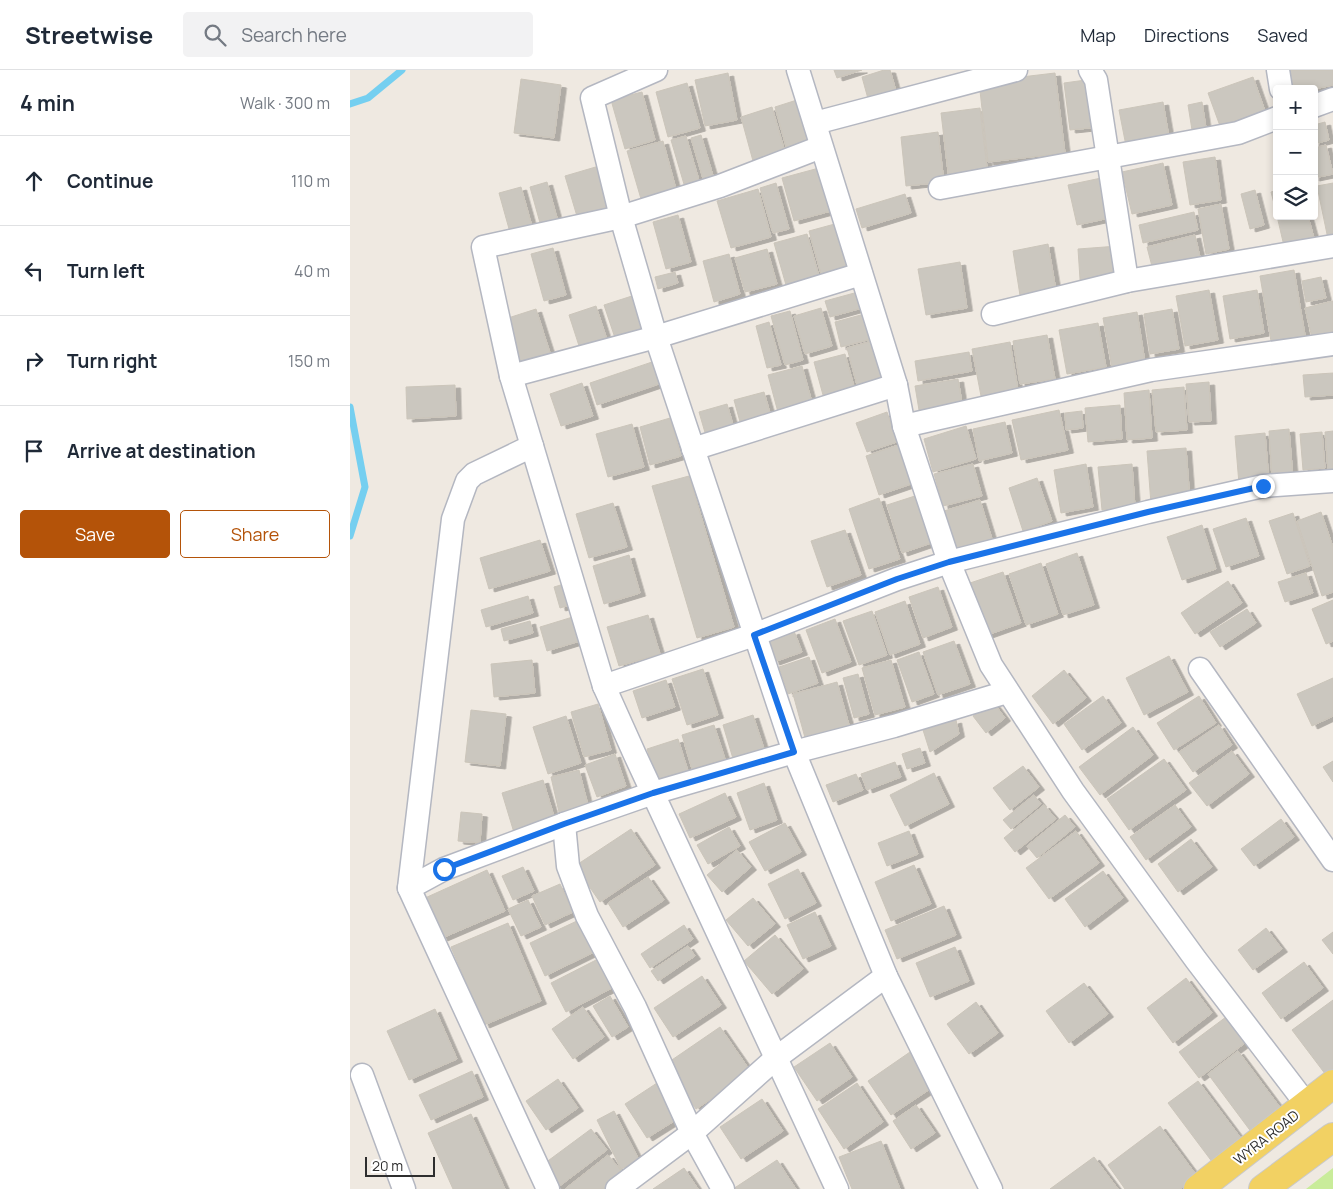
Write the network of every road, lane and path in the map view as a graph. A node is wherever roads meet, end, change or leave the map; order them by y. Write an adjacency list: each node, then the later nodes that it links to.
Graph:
1 (656, 70): 14 (street)
2 (798, 70): 10 (street)
3 (1016, 70): 10 (street)
4 (1090, 70): 12 (street)
5 (1278, 70): 6 (street)
6 (1280, 85)
7 (1333, 100): 8 (street)
8 (1318, 105)
9 (1273, 120): 12 (street)
10 (815, 123): 11 (street)
11 (821, 147): 14 (street); 16 (street)
12 (1109, 156): 13 (street); 17 (street)
13 (940, 188)
14 (621, 217): 19 (street); 21 (street)
15 (1333, 246): 17 (street)
16 (861, 274): 19 (street); 22 (street)
17 (1127, 281): 18 (street)
18 (993, 314)
19 (656, 337): 21 (street); 25 (street)
20 (1333, 344): 23 (street)
21 (511, 376): 24 (street)
22 (896, 386): 23 (street); 25 (street)
23 (904, 426): 27 (street)
24 (532, 446): 30 (street); 36 (street)
25 (693, 449): 28 (street)
26 (1333, 481): 27 (street)
27 (949, 562): 28 (street); 31 (street)
28 (754, 635): 30 (street); 32 (street)
29 (1200, 669): 35 (street)
30 (604, 686): 33 (street)
31 (1007, 692): 32 (street); 41 (street)
32 (794, 752): 33 (street); 37 (street)
33 (653, 793): 34 (street); 38 (street)
34 (564, 824): 36 (street); 42 (street)
35 (1333, 860)
36 (409, 888): 45 (street)
37 (886, 976): 38 (street); 49 (street)
38 (776, 1058): 42 (street); 48 (street)
39 (362, 1076): 44 (street)
40 (1333, 1084): 41 (main road, WYRA ROAD)
41 (1307, 1105): 50 (main road, WYRA ROAD)
42 (692, 1133): 46 (street); 47 (street)
43 (1333, 1137): 51 (main road)
44 (404, 1189)
45 (548, 1189)
46 (616, 1189)
47 (722, 1189)
48 (838, 1189)
49 (991, 1189)
50 (1198, 1189)
51 (1263, 1189)

